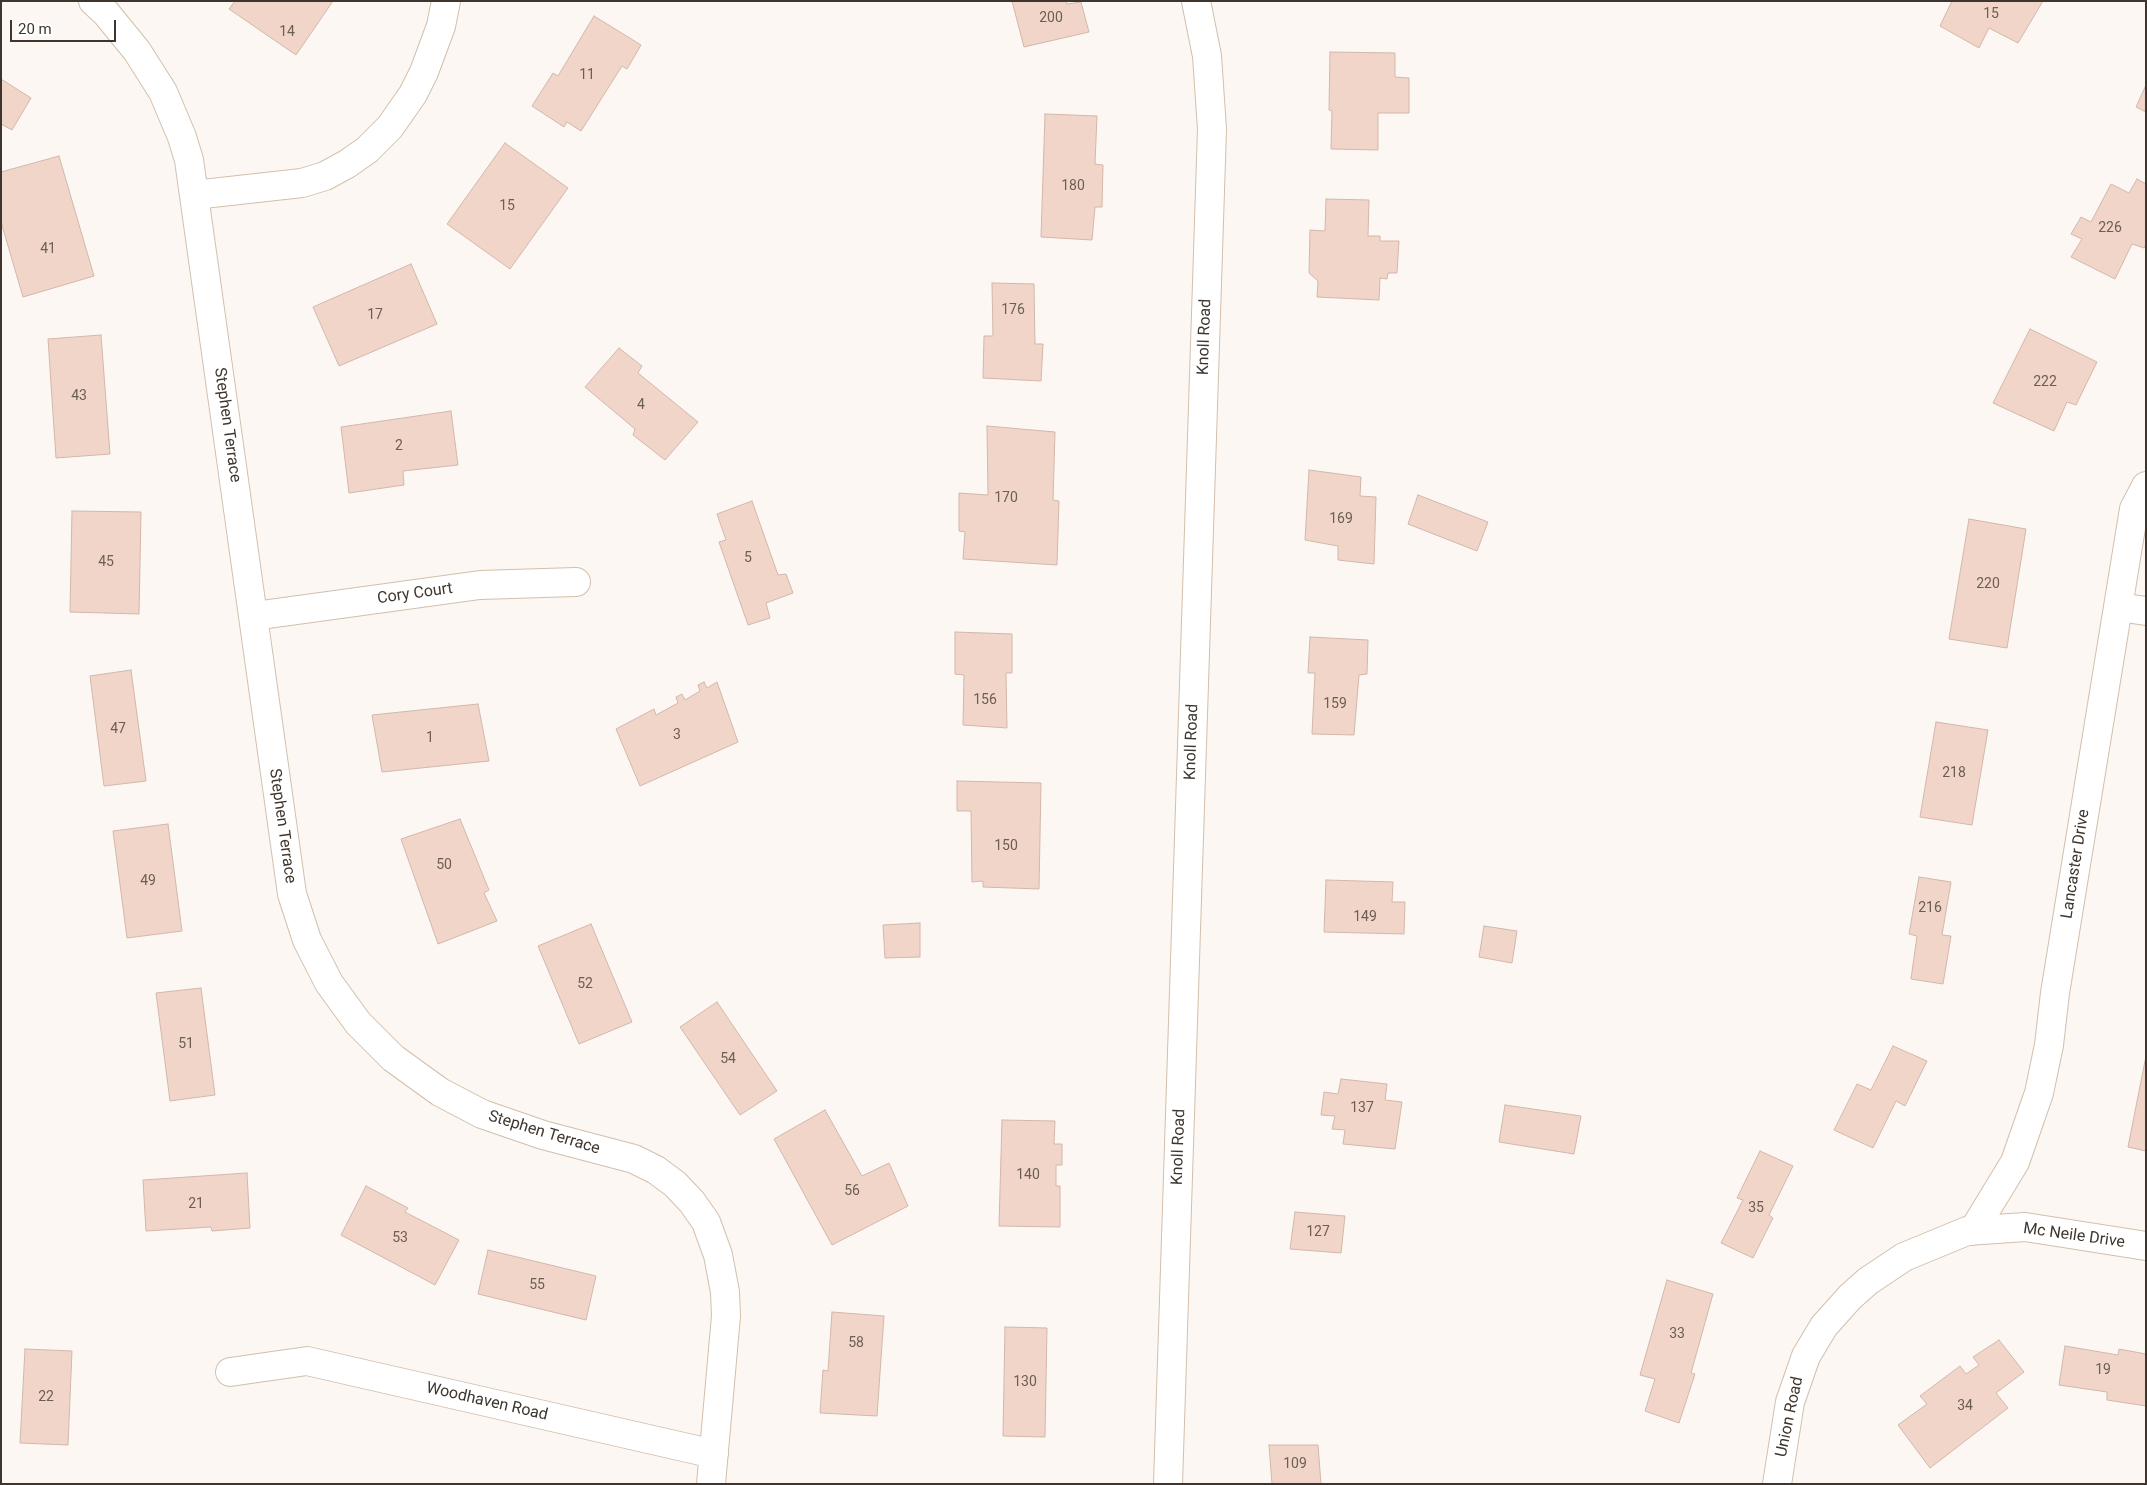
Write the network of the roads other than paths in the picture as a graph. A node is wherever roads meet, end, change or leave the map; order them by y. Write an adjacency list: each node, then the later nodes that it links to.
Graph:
1 (92, 1): 4 (street, Stephen Terrace)
2 (446, 1): 4 (street)
3 (1196, 1): 15 (street, Knoll Road)
4 (194, 196): 9 (street, Stephen Terrace)
5 (2146, 486): 7 (street, Lancaster Drive)
6 (576, 582): 9 (street, Cory Court)
7 (2118, 607): 8 (street); 10 (street, Lancaster Drive)
8 (2146, 611)
9 (254, 616): 13 (street, Stephen Terrace)
10 (1973, 1231): 11 (street, Mc Neile Drive); 16 (street, Union Road)
11 (2146, 1246)
12 (230, 1372): 13 (street, Woodhaven Road)
13 (714, 1454): 14 (street)
14 (711, 1484)
15 (1168, 1484)
16 (1777, 1484)

